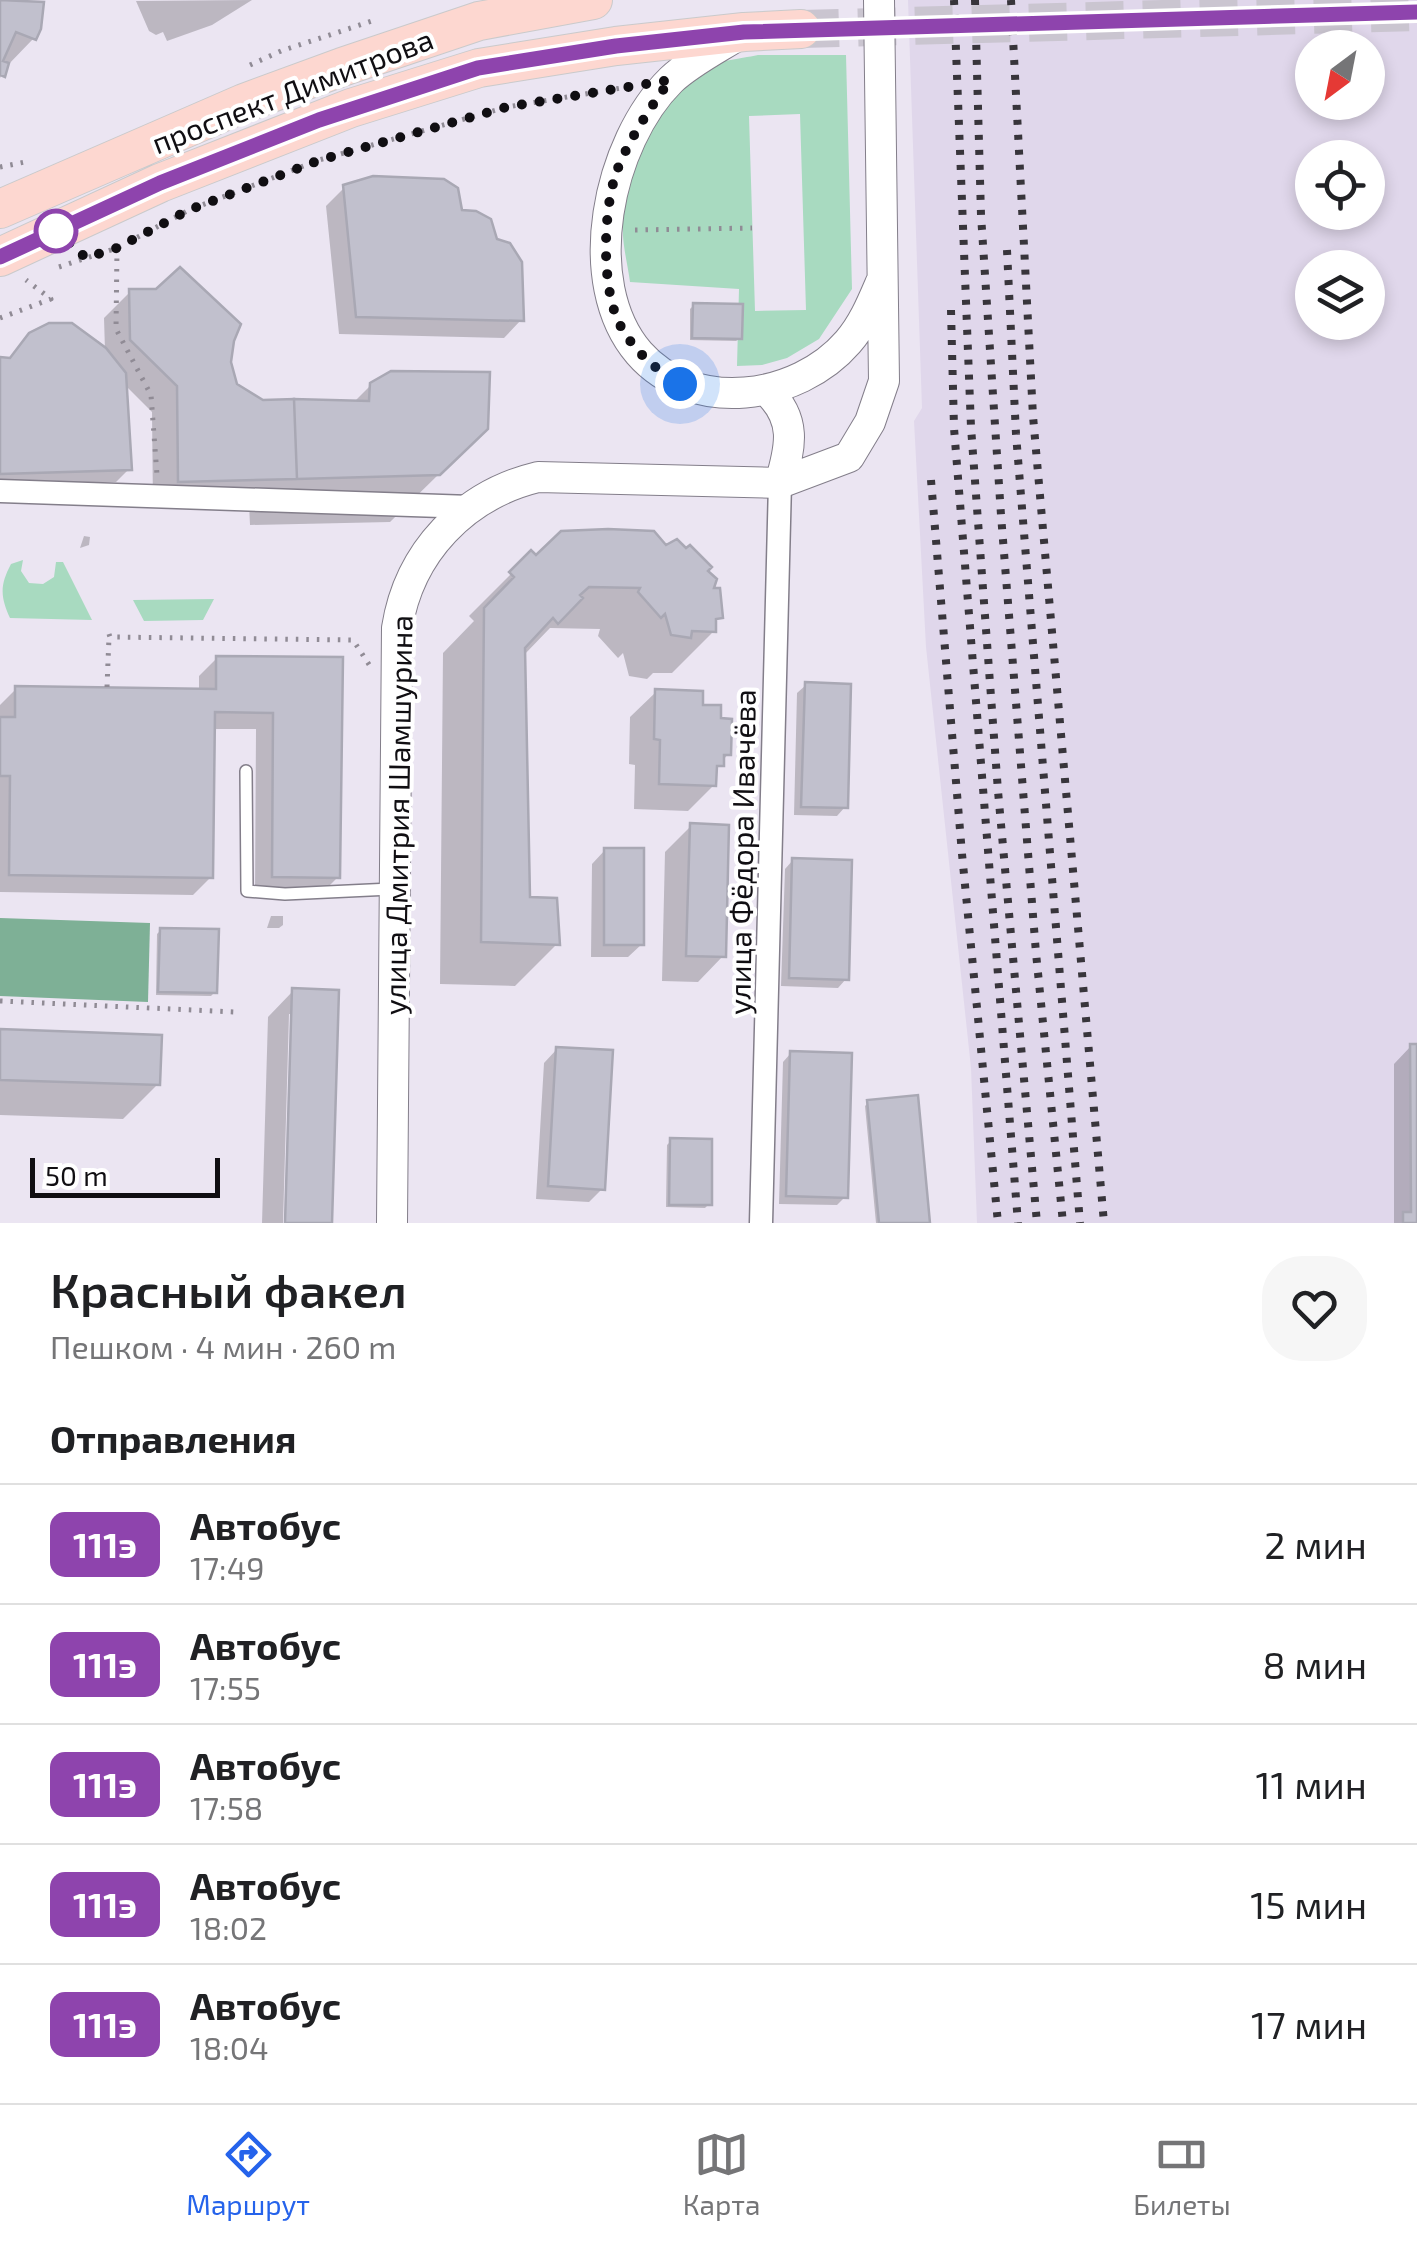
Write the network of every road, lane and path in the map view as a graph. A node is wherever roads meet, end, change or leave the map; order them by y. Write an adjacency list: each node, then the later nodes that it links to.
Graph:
1 (593, 0): 6 (main road, проспект Димитрова)
2 (879, 0): 11 (street, улица Дмитрия Шамшурина)
3 (801, 29): 4 (main road, проспект Димитрова)
4 (744, 32): 5 (street); 10 (main road, проспект Димитрова)
5 (670, 80): 8 (street); 9 (path)
6 (0, 209)
7 (752, 228): 8 (path)
8 (607, 230): 13 (street)
9 (117, 248): 12 (path); 16 (path)
10 (0, 256)
11 (885, 275): 13 (street); 14 (street, улица Дмитрия Шамшурина)
12 (0, 318)
13 (766, 391): 14 (street)
14 (780, 483): 17 (street, улица Дмитрия Шамшурина); 25 (street, улица Фёдора Ивачёва)
15 (0, 491): 16 (street)
16 (158, 496): 17 (street)
17 (471, 507): 21 (street, улица Дмитрия Шамшурина)
18 (372, 669): 19 (path)
19 (107, 687)
20 (246, 771): 21 (lane)
21 (395, 889): 24 (street, улица Дмитрия Шамшурина)
22 (0, 1001): 23 (path)
23 (234, 1012)
24 (392, 1223)
25 (761, 1223)

